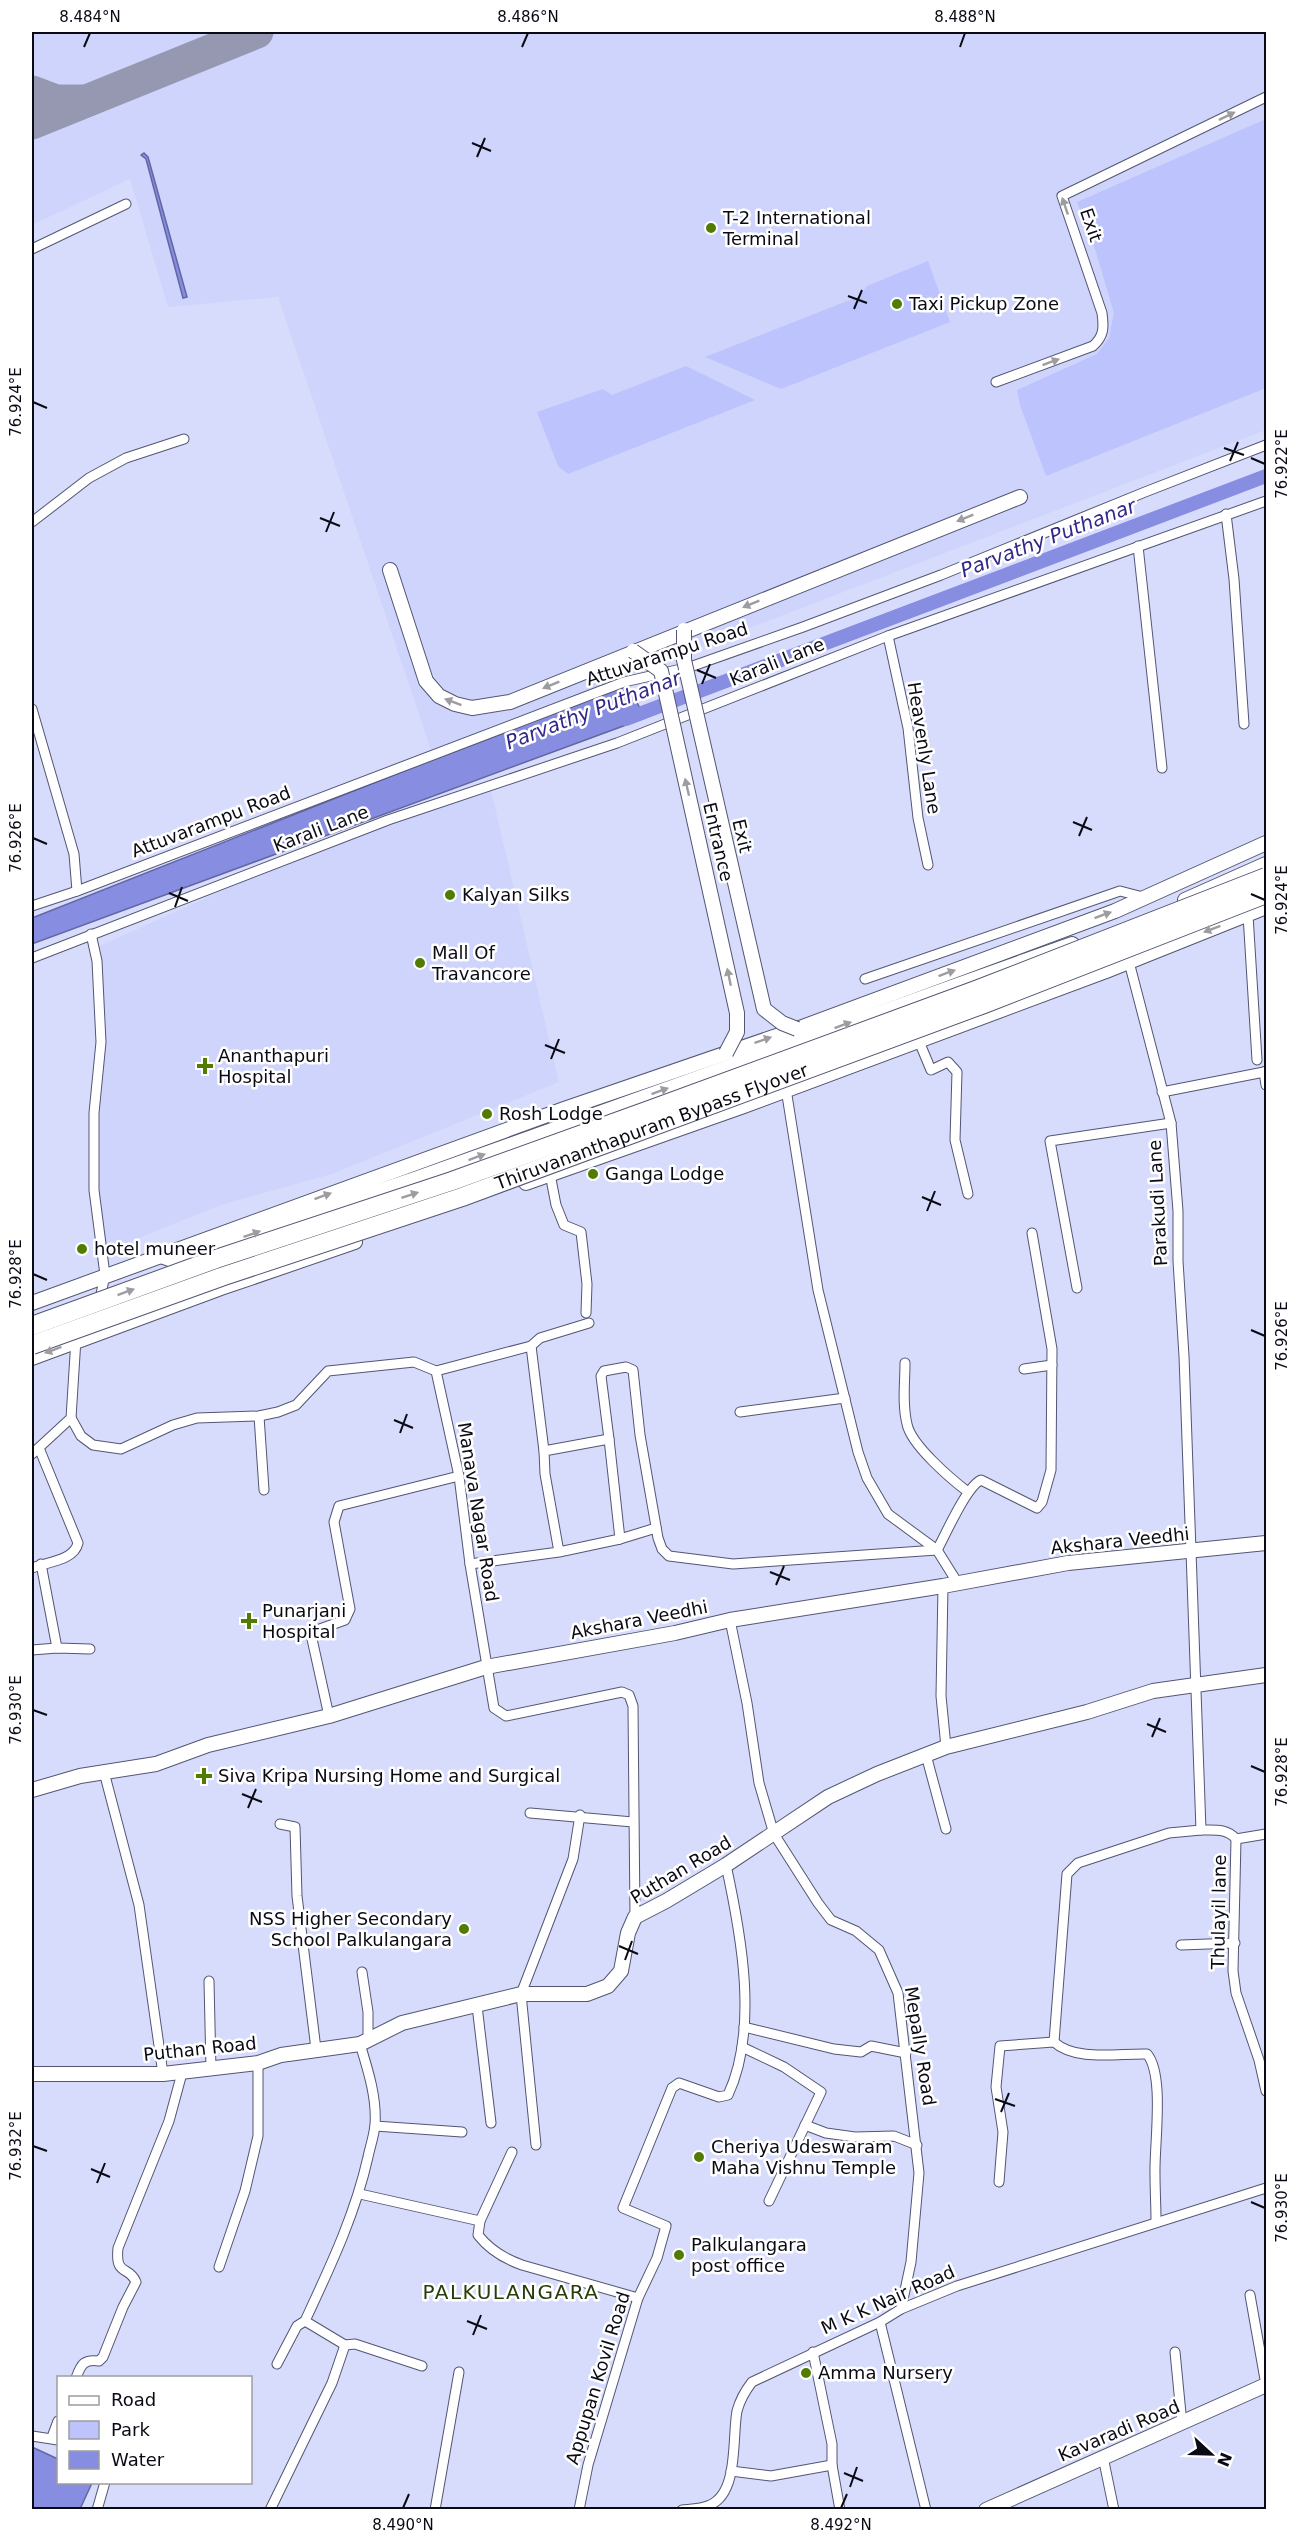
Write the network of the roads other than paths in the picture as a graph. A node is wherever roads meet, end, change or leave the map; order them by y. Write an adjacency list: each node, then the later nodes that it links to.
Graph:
1 (1266, 97): 4 (street, Exit, one-way to 1)
2 (126, 204): 3 (street)
3 (32, 249)
4 (996, 382)
5 (184, 439): 10 (street)
6 (1262, 447): 23 (street, Attuvarampu Road)
7 (1020, 497): 13 (street, one-way to 13)
8 (1266, 501): 9 (street, Karali Lane)
9 (1226, 514): 11 (street, Karali Lane); 17 (street)
10 (32, 522)
11 (1138, 546): 14 (street, Karali Lane); 18 (street)
12 (390, 570): 15 (street, one-way to 12)
13 (684, 630): 15 (street); 33 (street, Exit, bridge)
14 (888, 636): 21 (street, Heavenly Lane); 29 (street, Karali Lane)
15 (633, 651): 35 (street, Entrance, one-way to 15, bridge)
16 (32, 709): 23 (street)
17 (1244, 724)
18 (1162, 768)
19 (1266, 843): 25 (street)
20 (1266, 864): 45 (street, one-way to 20)
21 (928, 865)
22 (1266, 877): 53 (highway, Thiruvananthapuram Bypass Flyover, one-way to 22, bridge)
23 (77, 891): 26 (street, Attuvarampu Road)
24 (1266, 894): 55 (highway, Thiruvananthapuram Bypass Flyover, bridge)
25 (1143, 897): 32 (street); 33 (street, one-way to 25)
26 (32, 906)
27 (1266, 908): 28 (street)
28 (1248, 915): 31 (street, one-way to 31); 36 (street)
29 (91, 934): 30 (street, Karali Lane); 46 (street)
30 (32, 958)
31 (1129, 962): 34 (street); 40 (street)
32 (865, 980)
33 (797, 1029): 35 (street, one-way to 33)
34 (918, 1039): 39 (street); 43 (street)
35 (726, 1053): 45 (street, one-way to 35)
36 (1257, 1060)
37 (1265, 1072): 38 (street); 40 (street)
38 (1266, 1085)
39 (786, 1089): 42 (street); 62 (street)
40 (1162, 1092): 41 (street)
41 (1171, 1124): 47 (street, Parakudi Lane); 76 (street, Parakudi Lane)
42 (550, 1174): 50 (street); 51 (street)
43 (968, 1194)
44 (1032, 1233): 59 (street)
45 (158, 1255): 46 (street)
46 (105, 1275): 48 (street); 51 (street)
47 (1077, 1288)
48 (57, 1294): 49 (street); 54 (street)
49 (32, 1303)
50 (586, 1313)
51 (128, 1322): 54 (street)
52 (588, 1323): 56 (street)
53 (32, 1326)
54 (75, 1342): 57 (street, one-way to 57); 65 (street)
55 (32, 1345)
56 (531, 1346): 61 (street); 68 (street)
57 (32, 1358)
58 (905, 1363): 71 (street)
59 (1052, 1365): 60 (street); 71 (street)
60 (1024, 1369)
61 (436, 1371): 64 (street); 69 (street, Manava Nagar Road)
62 (845, 1398): 63 (street); 75 (street)
63 (740, 1412)
64 (259, 1416): 65 (street); 70 (street)
65 (71, 1418): 67 (street)
66 (609, 1439): 68 (street); 72 (street); 73 (street)
67 (35, 1451): 79 (street)
68 (544, 1451): 77 (street)
69 (459, 1476): 78 (street, Manava Nagar Road); 89 (street)
70 (264, 1490)
71 (968, 1492): 75 (street)
72 (656, 1528): 73 (street); 75 (street)
73 (620, 1539): 77 (street)
74 (1266, 1543): 76 (street, Akshara Veedhi)
75 (937, 1550): 80 (street)
76 (1192, 1551): 80 (street, Akshara Veedhi); 88 (street, Parakudi Lane)
77 (559, 1552): 78 (street)
78 (470, 1564): 86 (street, Manava Nagar Road)
79 (36, 1566): 83 (street)
80 (957, 1582): 81 (street, Akshara Veedhi)
81 (943, 1586): 82 (street, Akshara Veedhi); 90 (street)
82 (730, 1620): 86 (street, Akshara Veedhi); 100 (street, Mepally Road)
83 (57, 1648): 84 (street); 85 (street)
84 (90, 1649)
85 (32, 1650)
86 (486, 1666): 89 (street, Akshara Veedhi); 96 (street, Manava Nagar Road)
87 (1266, 1675): 88 (street, Puthan Road)
88 (1195, 1686): 90 (street, Puthan Road); 99 (street, Thulayil lane)
89 (329, 1716): 92 (street, Akshara Veedhi)
90 (946, 1747): 91 (street, Puthan Road)
91 (926, 1755): 98 (street); 100 (street, Puthan Road)
92 (104, 1772): 93 (street, Akshara Veedhi); 121 (street)
93 (32, 1790)
94 (530, 1813): 95 (street)
95 (580, 1815): 96 (street); 109 (street)
96 (633, 1822): 104 (street)
97 (280, 1824): 115 (street)
98 (946, 1829)
99 (1201, 1830): 102 (street, Thulayil lane); 113 (street)
100 (774, 1834): 103 (street, Puthan Road); 116 (street, Mepally Road)
101 (1266, 1834): 102 (street)
102 (1236, 1839): 105 (street, Thulayil lane)
103 (726, 1865): 104 (street, Puthan Road); 111 (street, Appupan Kovil Road)
104 (635, 1917): 109 (street, Puthan Road)
105 (1235, 1943): 106 (street); 122 (street, Thulayil lane)
106 (1181, 1945)
107 (362, 1972): 112 (street)
108 (209, 1981): 118 (street)
109 (521, 1994): 110 (street, Puthan Road); 127 (street)
110 (477, 2006): 112 (street, Puthan Road); 123 (street)
111 (744, 2027): 114 (street, Appupan Kovil Road); 116 (street)
112 (364, 2042): 115 (street, Puthan Road); 125 (street)
113 (1054, 2042): 130 (street); 135 (street)
114 (742, 2047): 124 (street); 138 (street, Appupan Kovil Road)
115 (316, 2049): 117 (street, Puthan Road)
116 (906, 2052): 128 (street, Mepally Road)
117 (258, 2063): 118 (street, Puthan Road); 136 (street)
118 (211, 2069): 119 (street, Puthan Road)
119 (183, 2073): 121 (street, Puthan Road); 148 (street)
120 (32, 2074): 121 (street, Puthan Road)
121 (163, 2074)
122 (1266, 2091)
123 (491, 2123)
124 (805, 2125): 128 (street); 133 (street)
125 (375, 2126): 126 (street); 132 (street)
126 (462, 2132)
127 (536, 2145)
128 (917, 2145): 139 (street, Mepally Road)
129 (512, 2152): 134 (street)
130 (999, 2182)
131 (1266, 2188): 135 (street, M K K Nair Road)
132 (360, 2194): 134 (street); 140 (street)
133 (769, 2201)
134 (480, 2221): 138 (street)
135 (1156, 2221): 139 (street, M K K Nair Road)
136 (219, 2267)
137 (1250, 2295): 149 (street)
138 (638, 2298): 161 (street, Appupan Kovil Road)
139 (901, 2309): 141 (street, M K K Nair Road)
140 (305, 2321): 142 (street); 145 (street)
141 (880, 2322): 143 (street, M K K Nair Road); 164 (street)
142 (345, 2345): 146 (street); 159 (street)
143 (813, 2352): 154 (street); 155 (street, M K K Nair Road)
144 (1175, 2352): 150 (street)
145 (277, 2364)
146 (422, 2366)
147 (459, 2372): 160 (street)
148 (77, 2376)
149 (1266, 2385): 150 (street, Kavaradi Road)
150 (1182, 2424): 153 (street, Kavaradi Road)
151 (32, 2436): 152 (street)
152 (55, 2439)
153 (1103, 2457): 157 (street, Kavaradi Road); 165 (street)
154 (832, 2465): 155 (street); 163 (street)
155 (731, 2471): 162 (street, M K K Nair Road)
156 (104, 2484): 158 (street)
157 (993, 2508)
158 (97, 2510)
159 (270, 2510)
160 (435, 2510)
161 (579, 2510)
162 (682, 2510)
163 (840, 2510)
164 (926, 2510)
165 (1114, 2510)

